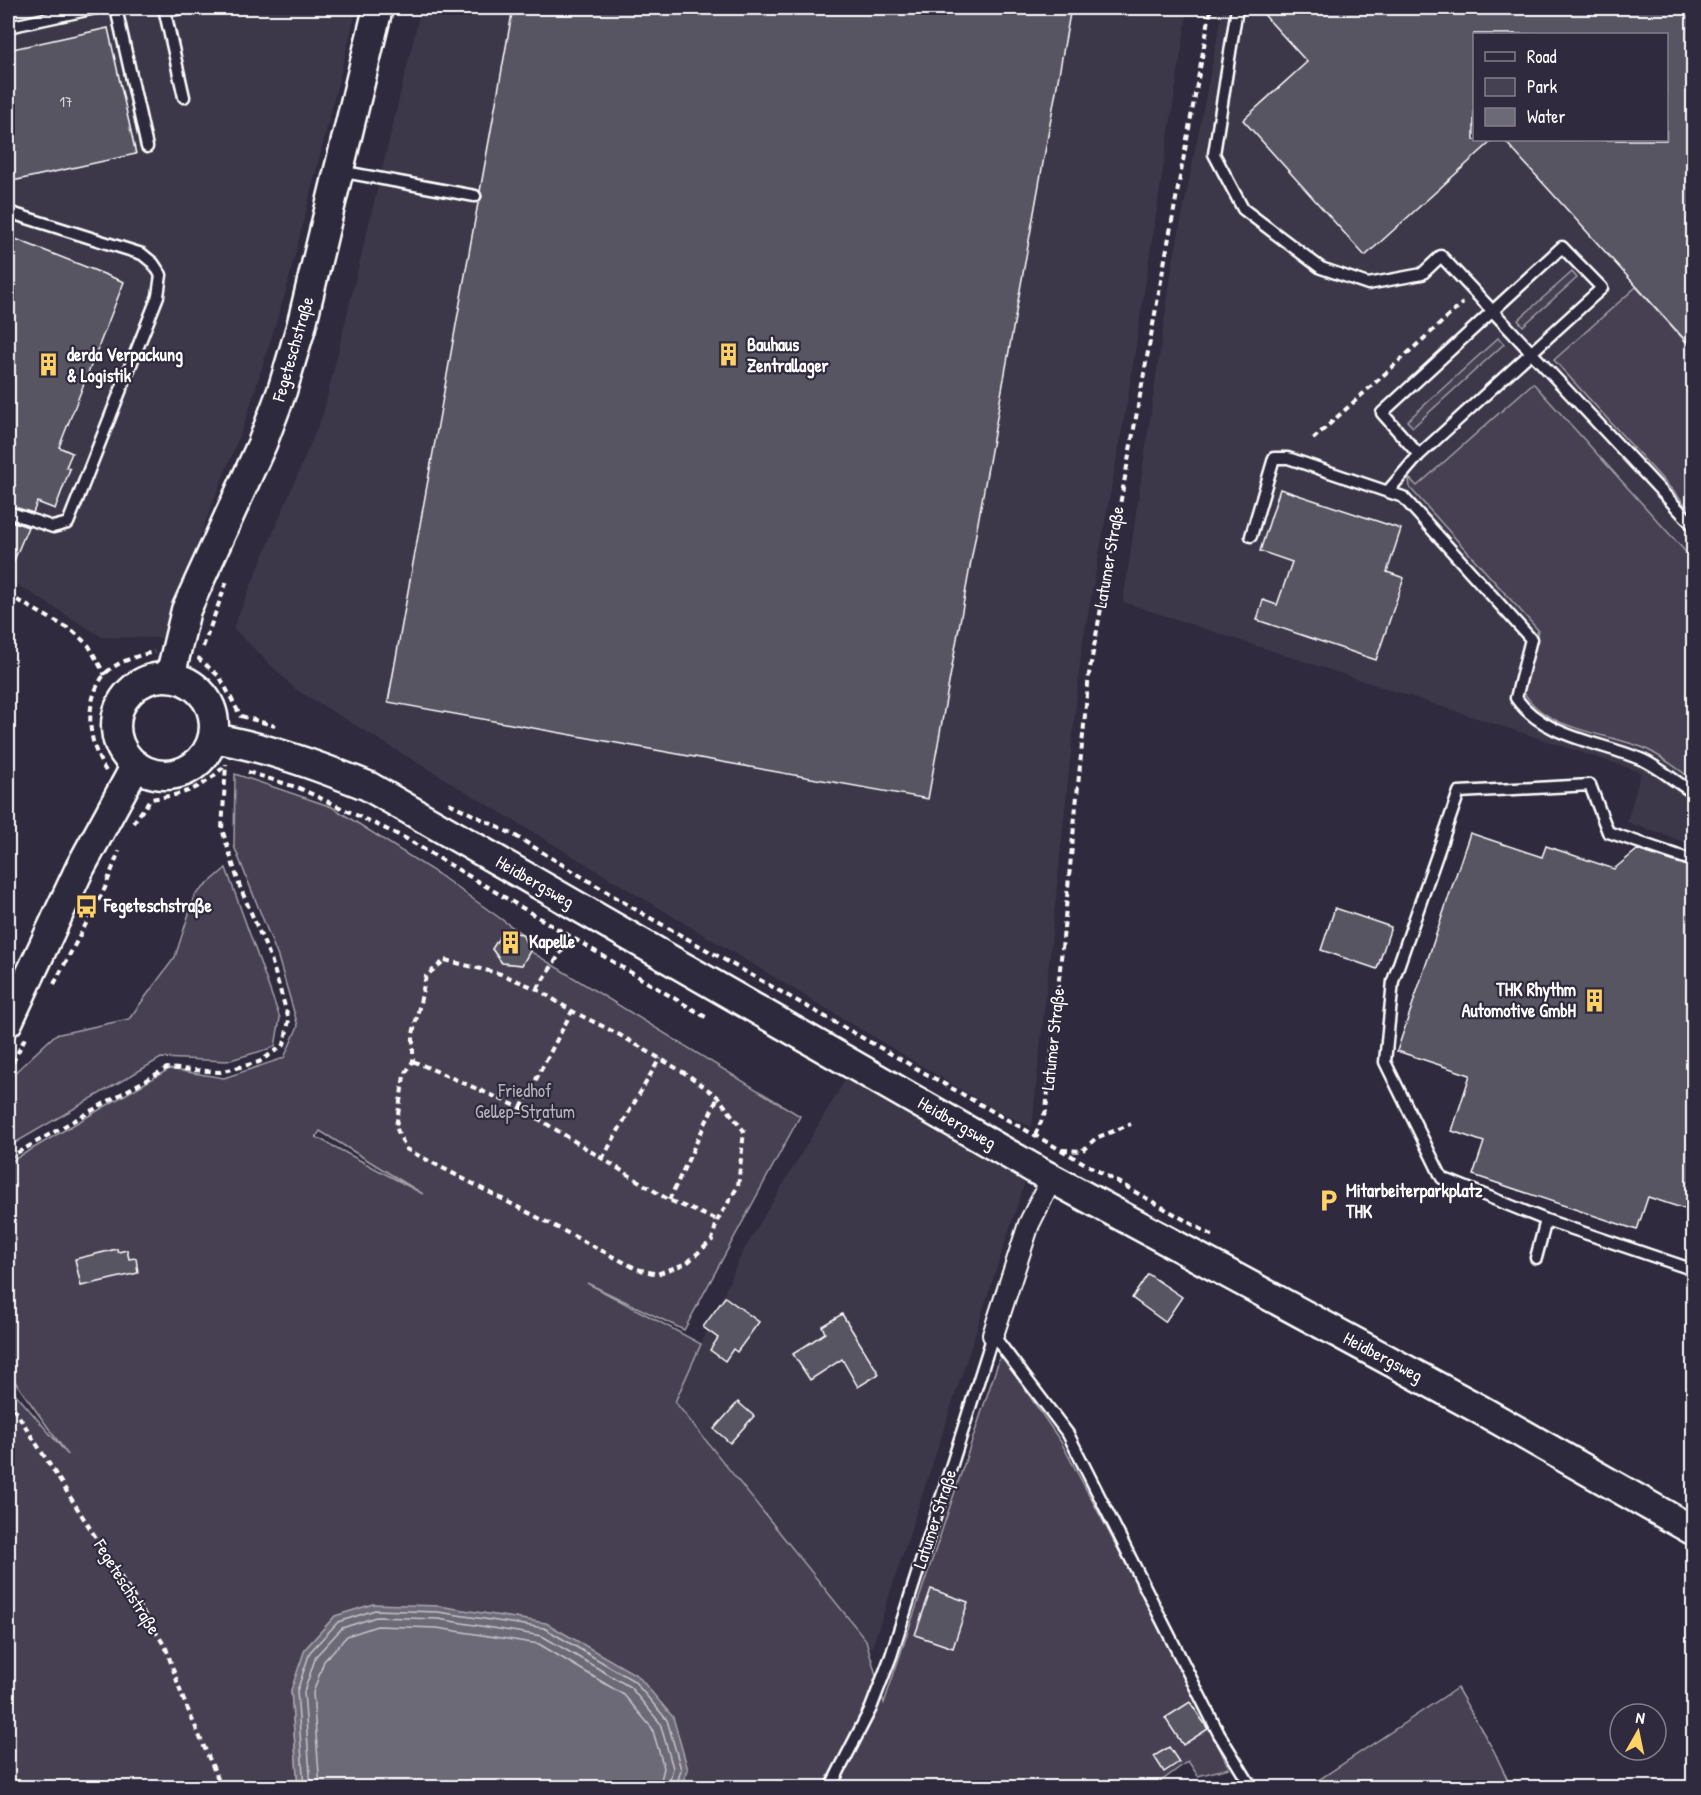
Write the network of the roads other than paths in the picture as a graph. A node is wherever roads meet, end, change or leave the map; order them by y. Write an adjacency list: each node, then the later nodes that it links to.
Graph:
1 (96, 8): 7 (lane)
2 (116, 8): 9 (lane)
3 (182, 8): 6 (lane)
4 (378, 8): 10 (street, Fegeteschstraße)
5 (1237, 8): 13 (lane)
6 (164, 9): 8 (lane)
7 (8, 27)
8 (184, 98)
9 (147, 147)
10 (339, 171): 11 (lane); 20 (street, Fegeteschstraße)
11 (475, 196)
12 (8, 212): 17 (lane)
13 (1493, 310): 14 (lane); 14 (lane); 15 (lane)
14 (1530, 354): 15 (lane); 18 (lane)
15 (1419, 455): 16 (lane)
16 (1388, 491): 19 (lane); 23 (lane)
17 (8, 512)
18 (1694, 526)
19 (1251, 536)
20 (182, 663): 21 (street); 22 (street)
21 (230, 745): 22 (street); 26 (street, Heidbergsweg)
22 (130, 776): 25 (street)
23 (1694, 793)
24 (1694, 861): 27 (lane)
25 (18, 1026)
26 (1052, 1178): 30 (street, Latumer Straße); 31 (street, Heidbergsweg)
27 (1546, 1220): 28 (lane); 29 (lane)
28 (1536, 1258)
29 (1694, 1270)
30 (993, 1335): 32 (lane, Latumer Straße); 33 (lane)
31 (1694, 1531)
32 (830, 1788)
33 (1252, 1788)

